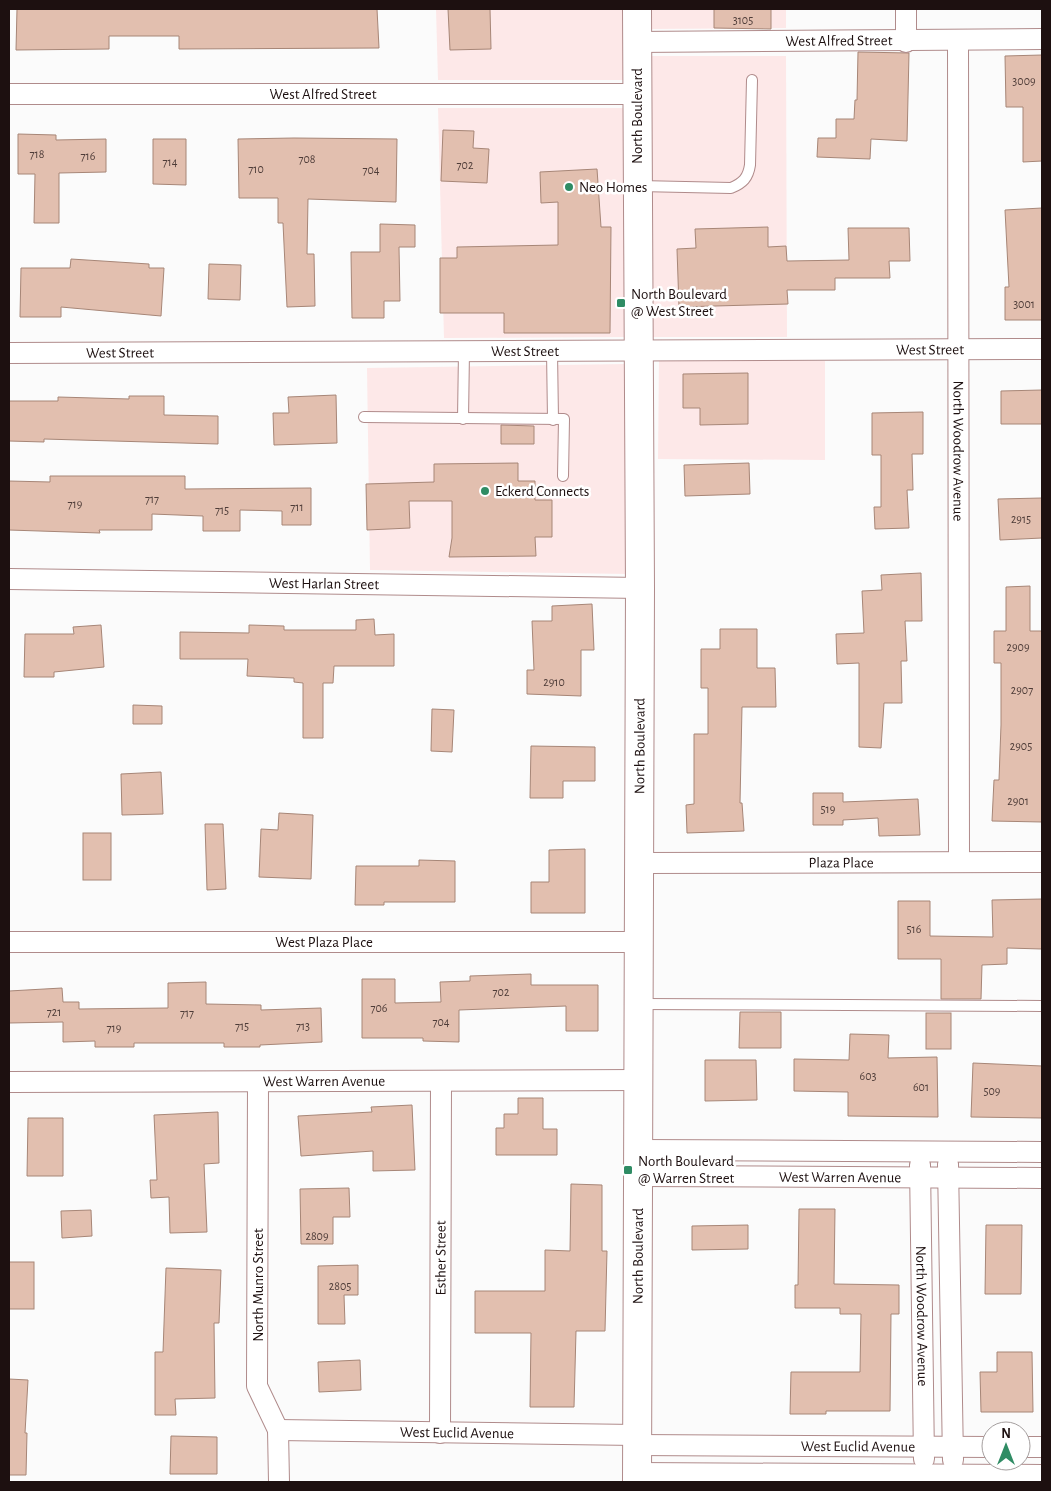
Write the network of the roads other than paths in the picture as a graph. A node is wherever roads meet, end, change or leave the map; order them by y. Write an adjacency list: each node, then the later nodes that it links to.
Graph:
1 (637, 9): 5 (street, North Boulevard)
2 (906, 9): 6 (street)
3 (1042, 39): 4 (street, West Alfred Street)
4 (958, 40): 6 (street, West Alfred Street); 11 (street, North Woodrow Avenue)
5 (637, 42): 6 (street, West Alfred Street); 9 (street, North Boulevard)
6 (906, 42)
7 (752, 80): 10 (lane)
8 (9, 94): 9 (street, West Alfred Street)
9 (637, 94): 10 (street, North Boulevard)
10 (638, 186): 15 (street, North Boulevard)
11 (958, 349): 12 (street, West Street); 15 (street, West Street); 23 (street, North Woodrow Avenue)
12 (1042, 349)
13 (464, 351): 14 (street, West Street); 16 (street, West Street); 18 (lane)
14 (552, 351): 15 (street, West Street); 19 (lane)
15 (638, 351): 22 (street, North Boulevard)
16 (9, 353)
17 (364, 417): 18 (lane)
18 (463, 419): 19 (lane)
19 (553, 420): 20 (lane)
20 (563, 476)
21 (9, 579): 22 (street, West Harlan Street)
22 (640, 588): 25 (street, North Boulevard)
23 (959, 862): 24 (street, Plaza Place); 25 (street, Plaza Place)
24 (1042, 862)
25 (640, 863): 27 (street, North Boulevard)
26 (9, 942): 27 (street, West Plaza Place)
27 (640, 942): 28 (street, North Boulevard)
28 (640, 1004): 29 (lane); 30 (street, North Boulevard)
29 (1042, 1006)
30 (640, 1080): 32 (street, West Warren Avenue); 37 (street, North Boulevard)
31 (9, 1082): 33 (street, West Warren Avenue)
32 (441, 1082): 33 (street, West Warren Avenue); 42 (street, Esther Street)
33 (258, 1083): 41 (street, North Munro Street)
34 (920, 1151): 35 (street, West Warren Avenue); 37 (street, West Warren Avenue); 38 (street, North Woodrow Avenue)
35 (948, 1151): 36 (street, West Warren Avenue); 39 (street, North Woodrow Avenue)
36 (1042, 1152)
37 (639, 1164): 38 (street, West Warren Avenue); 43 (street, North Boulevard)
38 (921, 1177): 39 (street, West Warren Avenue); 44 (street, North Woodrow Avenue)
39 (948, 1177): 40 (street, West Warren Avenue); 45 (street, North Woodrow Avenue)
40 (1042, 1178)
41 (278, 1430): 42 (street, West Euclid Avenue); 51 (street, North Munro Street)
42 (440, 1433): 43 (street, West Euclid Avenue)
43 (636, 1440): 44 (street, West Euclid Avenue); 48 (street, North Boulevard)
44 (924, 1446): 45 (street, West Euclid Avenue); 49 (street, North Woodrow Avenue)
45 (953, 1447): 46 (street, West Euclid Avenue); 50 (street, North Woodrow Avenue)
46 (981, 1447)
47 (1042, 1475): 50 (street, West Euclid Avenue)
48 (637, 1478): 49 (street, West Euclid Avenue)
49 (924, 1478): 50 (street, West Euclid Avenue)
50 (953, 1478)
51 (279, 1482)

